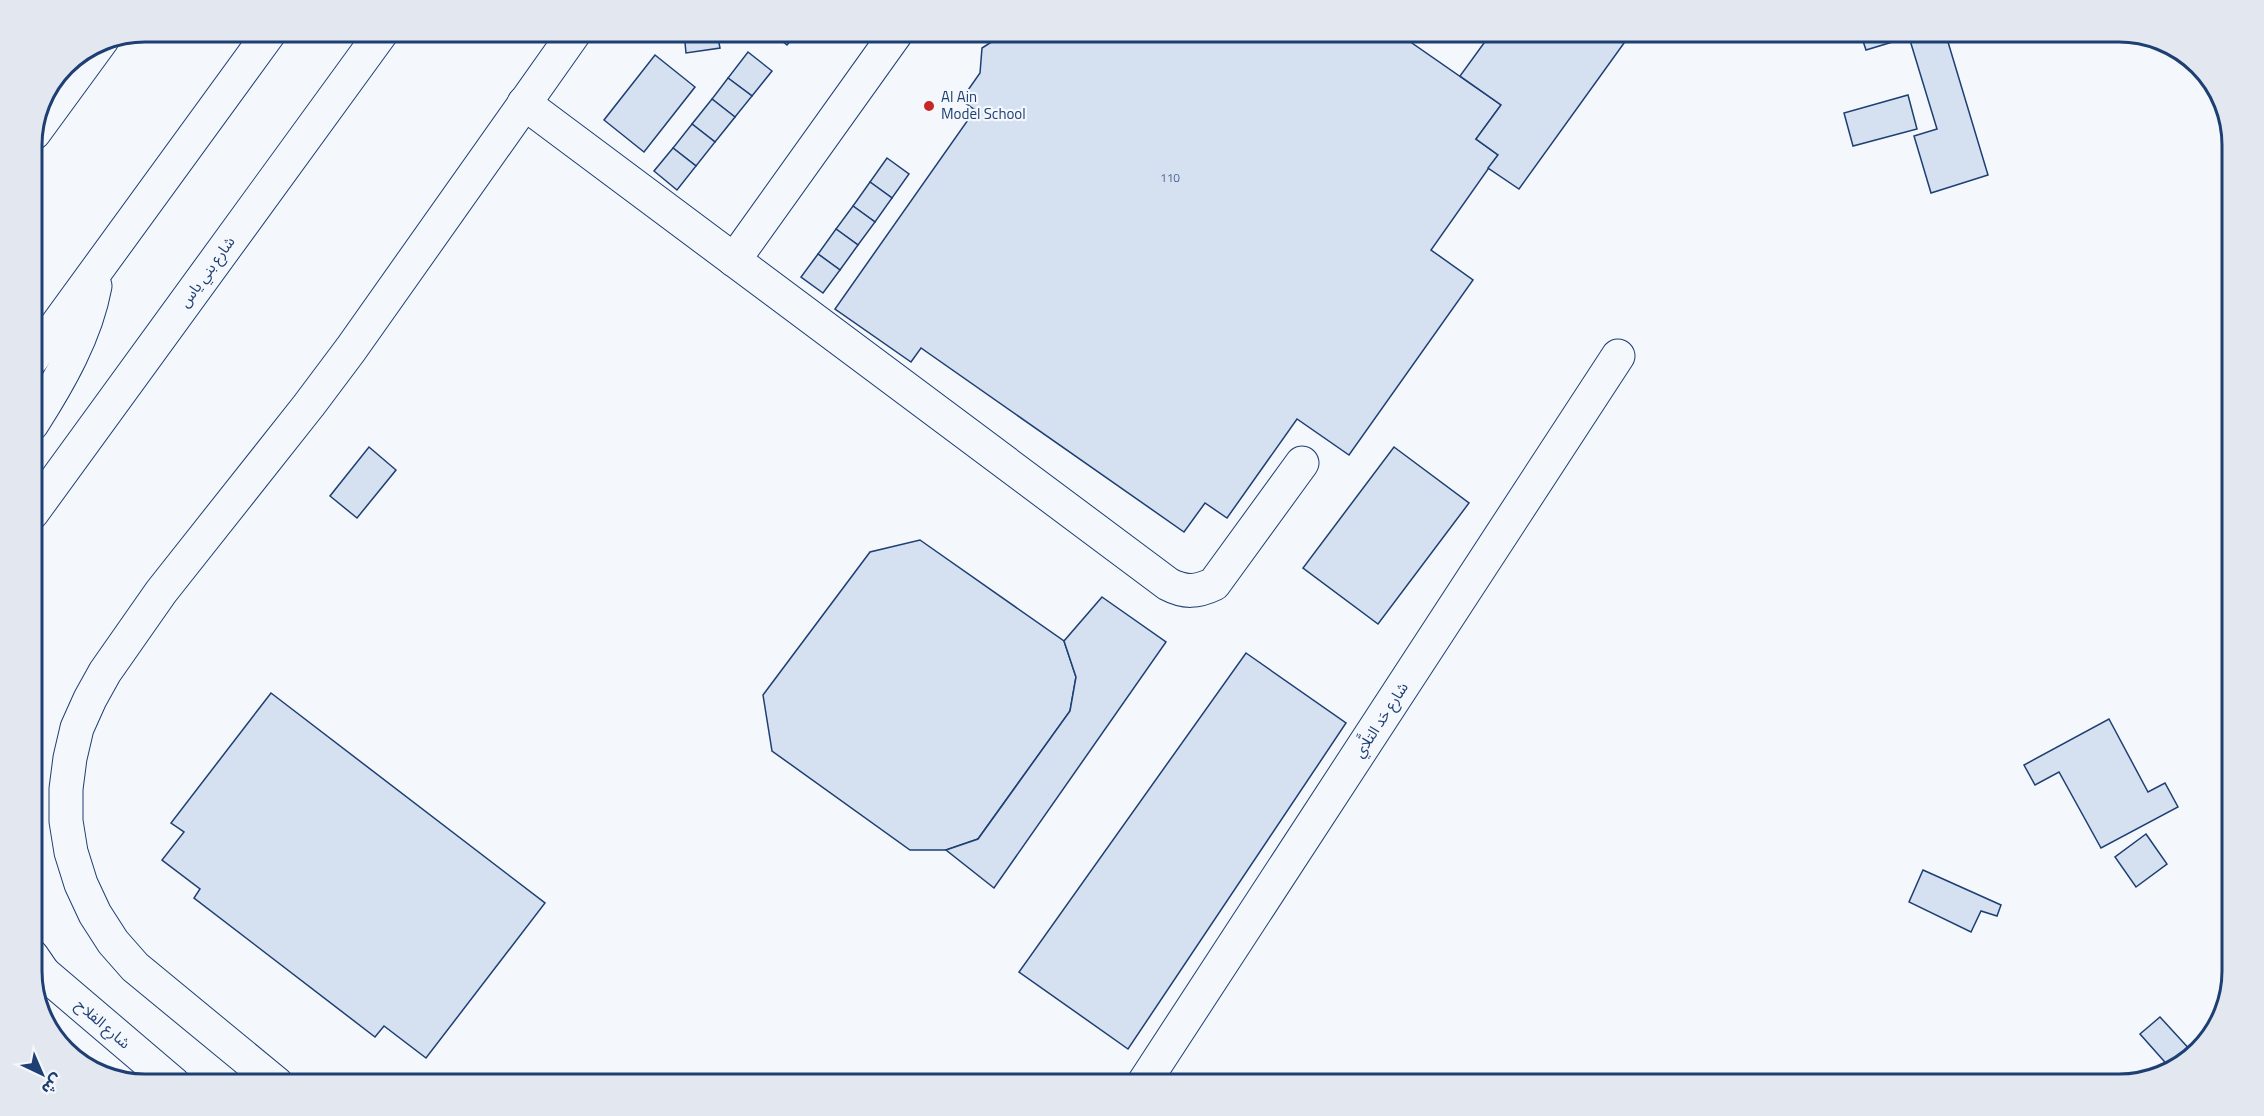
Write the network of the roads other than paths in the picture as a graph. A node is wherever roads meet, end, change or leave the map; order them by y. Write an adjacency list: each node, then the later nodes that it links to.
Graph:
1 (263, 42): 9 (main road)
2 (375, 42): 14 (main road, شارع بني ياس)
3 (568, 42): 6 (main road)
4 (890, 42): 8 (main road)
5 (86, 61): 7 (main road)
6 (524, 103): 8 (main road); 17 (main road)
7 (47, 115)
8 (734, 260): 13 (main road)
9 (99, 266): 10 (main road); 12 (main road)
10 (42, 345)
11 (1618, 356): 18 (main road, شارع حَد التلَّاي)
12 (42, 407)
13 (1302, 463)
14 (42, 499)
15 (42, 970): 16 (main road, شارع الفلاح)
16 (162, 1074)
17 (266, 1074)
18 (1150, 1074)

